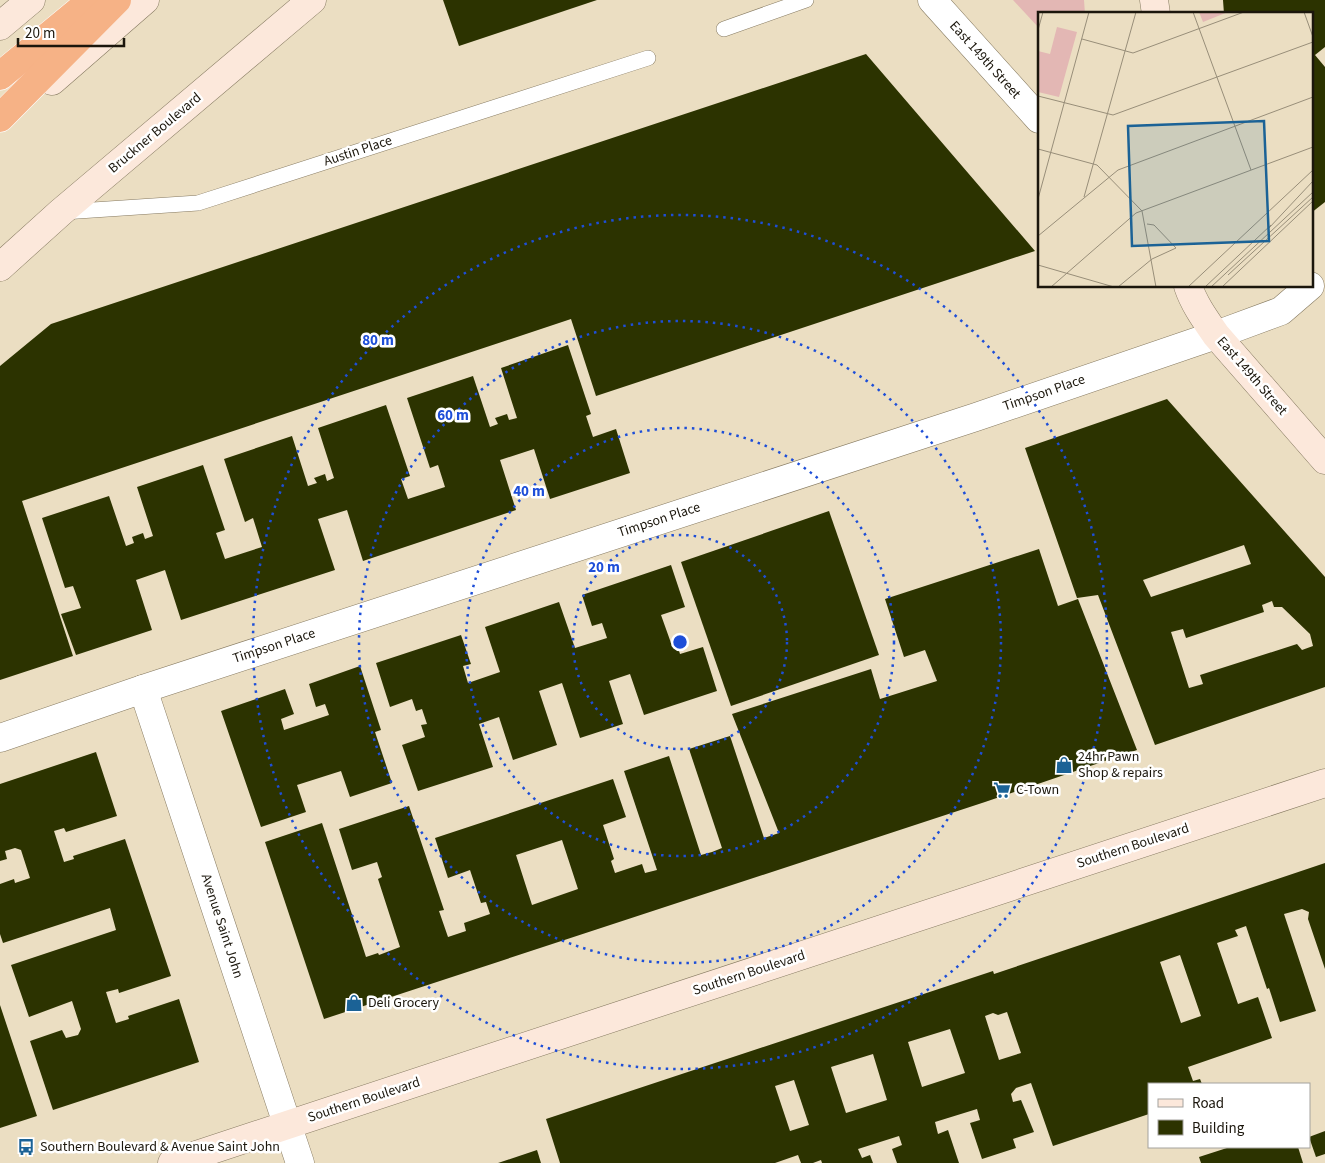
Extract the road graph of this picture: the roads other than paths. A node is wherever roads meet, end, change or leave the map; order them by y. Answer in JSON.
{"nodes":[{"id":1,"x":31,"y":0,"type":"edge"},
{"id":2,"x":92,"y":0,"type":"edge"},
{"id":3,"x":118,"y":0,"type":"edge"},
{"id":4,"x":145,"y":0,"type":"edge"},
{"id":5,"x":312,"y":0,"type":"edge"},
{"id":6,"x":806,"y":0,"type":"edge"},
{"id":7,"x":932,"y":0,"type":"edge"},
{"id":8,"x":0,"y":26,"type":"edge"},
{"id":9,"x":724,"y":29,"type":"dead end"},
{"id":10,"x":648,"y":58,"type":"dead end"},
{"id":11,"x":0,"y":76,"type":"edge"},
{"id":12,"x":0,"y":118,"type":"edge"},
{"id":13,"x":1038,"y":119,"type":"edge"},
{"id":14,"x":0,"y":127,"type":"edge"},
{"id":15,"x":61,"y":212,"type":"junction"},
{"id":16,"x":0,"y":267,"type":"edge"},
{"id":17,"x":1325,"y":274,"type":"edge"},
{"id":18,"x":1312,"y":285,"type":"edge"},
{"id":19,"x":1189,"y":288,"type":"edge"},
{"id":20,"x":1309,"y":288,"type":"edge"},
{"id":21,"x":1216,"y":335,"type":"junction"},
{"id":22,"x":1325,"y":460,"type":"edge"},
{"id":23,"x":143,"y":689,"type":"junction"},
{"id":24,"x":0,"y":738,"type":"edge"},
{"id":25,"x":1325,"y":783,"type":"edge"},
{"id":26,"x":287,"y":1125,"type":"junction"},
{"id":27,"x":172,"y":1163,"type":"edge"},
{"id":28,"x":300,"y":1163,"type":"edge"}],
"edges":[{"from":1,"to":8,"type":"main road"},
{"from":2,"to":11,"type":"highway"},
{"from":3,"to":12,"type":"highway"},
{"from":4,"to":14,"type":"main road"},
{"from":5,"to":15,"type":"main road","name":"Bruckner Boulevard"},
{"from":6,"to":9,"type":"lane"},
{"from":7,"to":13,"type":"street","name":"East 149th Street"},
{"from":10,"to":15,"type":"lane","name":"Austin Place"},
{"from":15,"to":16,"type":"main road","name":"Bruckner Boulevard"},
{"from":17,"to":18,"type":"street","name":"Timpson Place"},
{"from":19,"to":21,"type":"main road","name":"East 149th Street"},
{"from":20,"to":21,"type":"street","name":"Timpson Place"},
{"from":21,"to":22,"type":"main road","name":"East 149th Street"},
{"from":21,"to":23,"type":"street","name":"Timpson Place"},
{"from":23,"to":24,"type":"street","name":"Timpson Place"},
{"from":23,"to":26,"type":"street","name":"Avenue Saint John"},
{"from":25,"to":26,"type":"main road","name":"Southern Boulevard"},
{"from":26,"to":27,"type":"main road","name":"Southern Boulevard"},
{"from":26,"to":28,"type":"street","name":"Avenue Saint John"}]}
